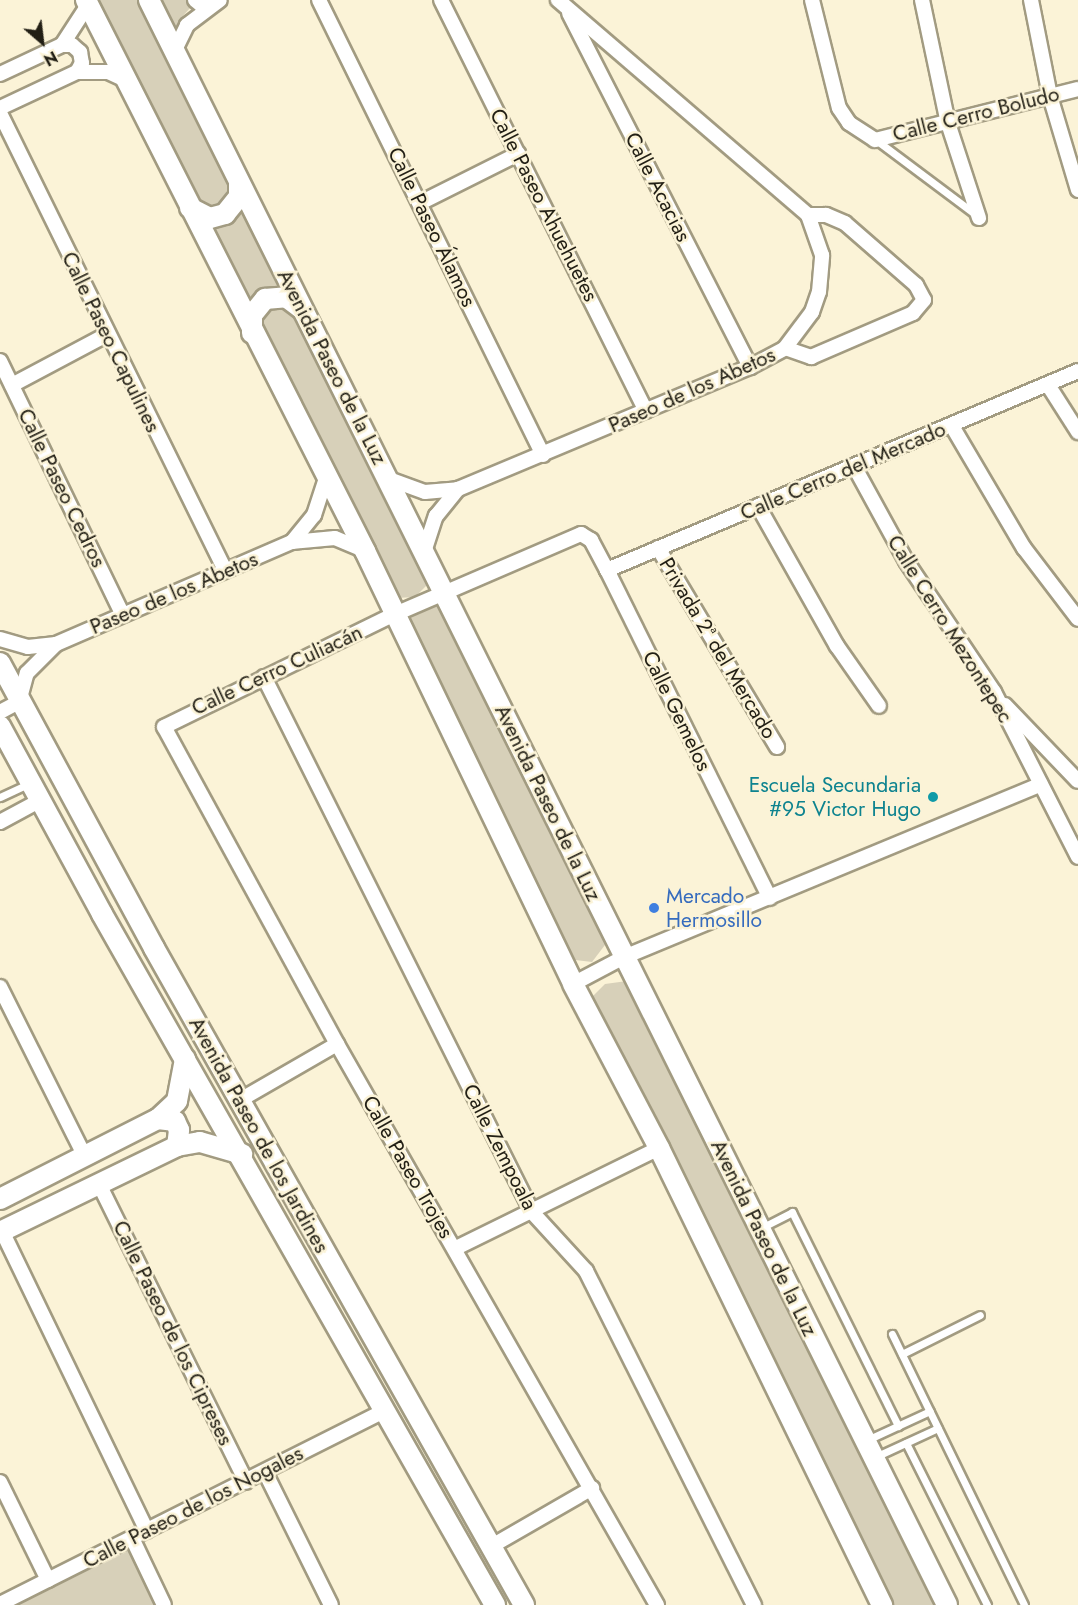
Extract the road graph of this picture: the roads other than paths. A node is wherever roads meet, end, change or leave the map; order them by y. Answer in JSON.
{"nodes":[{"id":1,"x":149,"y":0,"type":"edge"},
{"id":2,"x":195,"y":0,"type":"edge"},
{"id":3,"x":319,"y":0,"type":"edge"},
{"id":4,"x":441,"y":0,"type":"edge"},
{"id":5,"x":812,"y":0,"type":"edge"},
{"id":6,"x":922,"y":0,"type":"edge"},
{"id":7,"x":1032,"y":0,"type":"edge"},
{"id":8,"x":219,"y":1,"type":"edge"},
{"id":9,"x":87,"y":2,"type":"edge"},
{"id":10,"x":562,"y":3,"type":"edge"},
{"id":11,"x":62,"y":45,"type":"junction"},
{"id":12,"x":174,"y":52,"type":"junction"},
{"id":13,"x":77,"y":72,"type":"junction"},
{"id":14,"x":0,"y":74,"type":"edge"},
{"id":15,"x":125,"y":80,"type":"junction"},
{"id":16,"x":1078,"y":89,"type":"edge"},
{"id":17,"x":1050,"y":96,"type":"junction"},
{"id":18,"x":0,"y":108,"type":"edge"},
{"id":19,"x":0,"y":113,"type":"edge"},
{"id":20,"x":948,"y":123,"type":"junction"},
{"id":21,"x":875,"y":140,"type":"junction"},
{"id":22,"x":518,"y":154,"type":"junction"},
{"id":23,"x":239,"y":183,"type":"junction"},
{"id":24,"x":1078,"y":190,"type":"edge"},
{"id":25,"x":420,"y":203,"type":"junction"},
{"id":26,"x":190,"y":208,"type":"junction"},
{"id":27,"x":808,"y":215,"type":"junction"},
{"id":28,"x":979,"y":218,"type":"joint"},
{"id":29,"x":302,"y":309,"type":"junction"},
{"id":30,"x":106,"y":335,"type":"junction"},
{"id":31,"x":252,"y":335,"type":"junction"},
{"id":32,"x":785,"y":348,"type":"junction"},
{"id":33,"x":0,"y":361,"type":"edge"},
{"id":34,"x":750,"y":367,"type":"junction"},
{"id":35,"x":1078,"y":371,"type":"edge"},
{"id":36,"x":12,"y":385,"type":"junction"},
{"id":37,"x":1048,"y":385,"type":"junction"},
{"id":38,"x":646,"y":411,"type":"junction"},
{"id":39,"x":952,"y":426,"type":"junction"},
{"id":40,"x":1078,"y":432,"type":"edge"},
{"id":41,"x":543,"y":455,"type":"junction"},
{"id":42,"x":854,"y":466,"type":"junction"},
{"id":43,"x":327,"y":475,"type":"junction"},
{"id":44,"x":389,"y":479,"type":"junction"},
{"id":45,"x":458,"y":489,"type":"junction"},
{"id":46,"x":758,"y":506,"type":"junction"},
{"id":47,"x":292,"y":542,"type":"junction"},
{"id":48,"x":658,"y":548,"type":"junction"},
{"id":49,"x":365,"y":551,"type":"junction"},
{"id":50,"x":424,"y":552,"type":"junction"},
{"id":51,"x":225,"y":570,"type":"junction"},
{"id":52,"x":607,"y":570,"type":"junction"},
{"id":53,"x":444,"y":592,"type":"junction"},
{"id":54,"x":123,"y":615,"type":"junction"},
{"id":55,"x":393,"y":615,"type":"junction"},
{"id":56,"x":1078,"y":619,"type":"edge"},
{"id":57,"x":0,"y":639,"type":"edge"},
{"id":58,"x":56,"y":644,"type":"junction"},
{"id":59,"x":0,"y":663,"type":"edge"},
{"id":60,"x":264,"y":677,"type":"junction"},
{"id":61,"x":994,"y":692,"type":"junction"},
{"id":62,"x":20,"y":702,"type":"junction"},
{"id":63,"x":879,"y":706,"type":"dead end"},
{"id":64,"x":0,"y":712,"type":"edge"},
{"id":65,"x":0,"y":726,"type":"edge"},
{"id":66,"x":164,"y":727,"type":"joint"},
{"id":67,"x":777,"y":747,"type":"dead end"},
{"id":68,"x":1078,"y":781,"type":"edge"},
{"id":69,"x":30,"y":783,"type":"junction"},
{"id":70,"x":1041,"y":784,"type":"junction"},
{"id":71,"x":0,"y":797,"type":"edge"},
{"id":72,"x":39,"y":801,"type":"junction"},
{"id":73,"x":0,"y":822,"type":"edge"},
{"id":74,"x":1078,"y":857,"type":"edge"},
{"id":75,"x":770,"y":898,"type":"junction"},
{"id":76,"x":128,"y":901,"type":"junction"},
{"id":77,"x":102,"y":914,"type":"junction"},
{"id":78,"x":154,"y":948,"type":"junction"},
{"id":79,"x":624,"y":957,"type":"junction"},
{"id":80,"x":129,"y":962,"type":"junction"},
{"id":81,"x":573,"y":984,"type":"junction"},
{"id":82,"x":0,"y":987,"type":"edge"},
{"id":83,"x":337,"y":1044,"type":"junction"},
{"id":84,"x":185,"y":1059,"type":"junction"},
{"id":85,"x":240,"y":1100,"type":"junction"},
{"id":86,"x":158,"y":1119,"type":"junction"},
{"id":87,"x":177,"y":1146,"type":"junction"},
{"id":88,"x":659,"y":1148,"type":"junction"},
{"id":89,"x":242,"y":1154,"type":"junction"},
{"id":90,"x":85,"y":1157,"type":"junction"},
{"id":91,"x":99,"y":1184,"type":"junction"},
{"id":92,"x":0,"y":1199,"type":"edge"},
{"id":93,"x":532,"y":1212,"type":"junction"},
{"id":94,"x":760,"y":1229,"type":"junction"},
{"id":95,"x":313,"y":1231,"type":"junction"},
{"id":96,"x":1,"y":1232,"type":"edge"},
{"id":97,"x":291,"y":1242,"type":"junction"},
{"id":98,"x":456,"y":1248,"type":"junction"},
{"id":99,"x":340,"y":1282,"type":"junction"},
{"id":100,"x":318,"y":1294,"type":"junction"},
{"id":101,"x":980,"y":1315,"type":"dead end"},
{"id":102,"x":892,"y":1334,"type":"dead end"},
{"id":103,"x":902,"y":1354,"type":"junction"},
{"id":104,"x":386,"y":1410,"type":"junction"},
{"id":105,"x":930,"y":1411,"type":"junction"},
{"id":106,"x":898,"y":1426,"type":"junction"},
{"id":107,"x":938,"y":1428,"type":"junction"},
{"id":108,"x":906,"y":1443,"type":"junction"},
{"id":109,"x":869,"y":1450,"type":"junction"},
{"id":110,"x":265,"y":1472,"type":"junction"},
{"id":111,"x":0,"y":1482,"type":"edge"},
{"id":112,"x":246,"y":1482,"type":"junction"},
{"id":113,"x":592,"y":1488,"type":"junction"},
{"id":114,"x":147,"y":1531,"type":"junction"},
{"id":115,"x":132,"y":1538,"type":"junction"},
{"id":116,"x":490,"y":1547,"type":"junction"},
{"id":117,"x":48,"y":1580,"type":"junction"},
{"id":118,"x":0,"y":1604,"type":"edge"},
{"id":119,"x":164,"y":1605,"type":"edge"},
{"id":120,"x":331,"y":1605,"type":"edge"},
{"id":121,"x":495,"y":1605,"type":"edge"},
{"id":122,"x":524,"y":1605,"type":"edge"},
{"id":123,"x":657,"y":1605,"type":"edge"},
{"id":124,"x":754,"y":1605,"type":"edge"},
{"id":125,"x":882,"y":1605,"type":"edge"},
{"id":126,"x":947,"y":1605,"type":"edge"},
{"id":127,"x":987,"y":1605,"type":"edge"},
{"id":128,"x":1024,"y":1605,"type":"edge"}],
"edges":[{"from":1,"to":12,"type":"street","name":"Avenida Paseo de la Luz"},
{"from":2,"to":8,"type":"street"},
{"from":3,"to":25,"type":"street","name":"Calle Paseo Álamos"},
{"from":4,"to":22,"type":"street","name":"Calle Paseo Ahuehuetes"},
{"from":5,"to":21,"type":"street"},
{"from":6,"to":20,"type":"street"},
{"from":7,"to":17,"type":"street"},
{"from":8,"to":12,"type":"street"},
{"from":9,"to":11,"type":"street"},
{"from":9,"to":15,"type":"street"},
{"from":10,"to":27,"type":"street"},
{"from":10,"to":34,"type":"street","name":"Calle Acacias"},
{"from":11,"to":13,"type":"street"},
{"from":11,"to":14,"type":"street"},
{"from":12,"to":23,"type":"street","name":"Avenida Paseo de la Luz"},
{"from":13,"to":15,"type":"street"},
{"from":13,"to":18,"type":"street"},
{"from":15,"to":26,"type":"street"},
{"from":16,"to":17,"type":"street","name":"Calle Cerro Boludo"},
{"from":17,"to":20,"type":"street","name":"Calle Cerro Boludo"},
{"from":17,"to":24,"type":"street"},
{"from":19,"to":30,"type":"street","name":"Calle Paseo Capulines"},
{"from":20,"to":21,"type":"street","name":"Calle Cerro Boludo"},
{"from":20,"to":28,"type":"street"},
{"from":21,"to":28,"type":"lane"},
{"from":22,"to":25,"type":"street"},
{"from":22,"to":38,"type":"street","name":"Calle Paseo Ahuehuetes"},
{"from":23,"to":26,"type":"street"},
{"from":23,"to":29,"type":"street","name":"Avenida Paseo de la Luz"},
{"from":25,"to":41,"type":"street","name":"Calle Paseo Álamos"},
{"from":26,"to":31,"type":"street"},
{"from":27,"to":32,"type":"street","name":"Paseo de los Abetos"},
{"from":27,"to":32,"type":"street"},
{"from":29,"to":31,"type":"street"},
{"from":29,"to":44,"type":"street","name":"Avenida Paseo de la Luz"},
{"from":30,"to":36,"type":"street"},
{"from":30,"to":51,"type":"street","name":"Calle Paseo Capulines"},
{"from":31,"to":43,"type":"street"},
{"from":32,"to":34,"type":"street","name":"Paseo de los Abetos"},
{"from":33,"to":36,"type":"street","name":"Calle Paseo Cedros"},
{"from":34,"to":38,"type":"street","name":"Paseo de los Abetos"},
{"from":35,"to":37,"type":"street","name":"Calle Cerro del Mercado"},
{"from":36,"to":54,"type":"street","name":"Calle Paseo Cedros"},
{"from":37,"to":39,"type":"street","name":"Calle Cerro del Mercado"},
{"from":37,"to":40,"type":"street"},
{"from":38,"to":41,"type":"street","name":"Paseo de los Abetos"},
{"from":39,"to":42,"type":"street","name":"Calle Cerro del Mercado"},
{"from":39,"to":56,"type":"street"},
{"from":41,"to":45,"type":"street","name":"Paseo de los Abetos"},
{"from":42,"to":46,"type":"street","name":"Calle Cerro del Mercado"},
{"from":42,"to":61,"type":"street","name":"Calle Cerro Mezontepec"},
{"from":43,"to":47,"type":"street","name":"Paseo de los Abetos"},
{"from":43,"to":49,"type":"street"},
{"from":44,"to":45,"type":"street","name":"Paseo de los Abetos"},
{"from":44,"to":50,"type":"street","name":"Avenida Paseo de la Luz"},
{"from":45,"to":50,"type":"street","name":"Paseo de los Abetos"},
{"from":46,"to":48,"type":"street","name":"Calle Cerro del Mercado"},
{"from":46,"to":63,"type":"street"},
{"from":47,"to":49,"type":"street","name":"Paseo de los Abetos"},
{"from":47,"to":51,"type":"street","name":"Paseo de los Abetos"},
{"from":48,"to":52,"type":"street","name":"Calle Cerro del Mercado"},
{"from":48,"to":67,"type":"street","name":"Privada 2ª del Mercado"},
{"from":49,"to":55,"type":"street"},
{"from":50,"to":53,"type":"street","name":"Avenida Paseo de la Luz"},
{"from":51,"to":54,"type":"street","name":"Paseo de los Abetos"},
{"from":52,"to":53,"type":"street","name":"Calle Gemelos"},
{"from":52,"to":75,"type":"street","name":"Calle Gemelos"},
{"from":53,"to":55,"type":"street","name":"Calle Cerro Culiacán"},
{"from":53,"to":79,"type":"street","name":"Avenida Paseo de la Luz"},
{"from":54,"to":58,"type":"street","name":"Paseo de los Abetos"},
{"from":55,"to":60,"type":"street","name":"Calle Cerro Culiacán"},
{"from":55,"to":81,"type":"street"},
{"from":57,"to":58,"type":"street","name":"Paseo de los Abetos"},
{"from":58,"to":62,"type":"street","name":"Paseo de los Abetos"},
{"from":59,"to":62,"type":"street","name":"Avenida Paseo de los Jardines"},
{"from":60,"to":66,"type":"street","name":"Calle Cerro Culiacán"},
{"from":60,"to":93,"type":"street","name":"Calle Zempoala"},
{"from":61,"to":68,"type":"street"},
{"from":61,"to":70,"type":"street","name":"Calle Cerro Mezontepec"},
{"from":62,"to":64,"type":"street"},
{"from":62,"to":76,"type":"street","name":"Avenida Paseo de los Jardines"},
{"from":65,"to":69,"type":"street","name":"Avenida Paseo de los Jardines"},
{"from":66,"to":83,"type":"street","name":"Calle Paseo Trojes"},
{"from":69,"to":71,"type":"lane"},
{"from":69,"to":72,"type":"street","name":"Avenida Paseo de los Jardines"},
{"from":70,"to":74,"type":"street","name":"Calle Cerro Mezontepec"},
{"from":70,"to":75,"type":"street"},
{"from":72,"to":73,"type":"street"},
{"from":72,"to":77,"type":"street","name":"Avenida Paseo de los Jardines"},
{"from":75,"to":79,"type":"street"},
{"from":76,"to":77,"type":"street"},
{"from":76,"to":78,"type":"street","name":"Avenida Paseo de los Jardines"},
{"from":77,"to":80,"type":"street","name":"Avenida Paseo de los Jardines"},
{"from":78,"to":80,"type":"street"},
{"from":78,"to":85,"type":"street","name":"Avenida Paseo de los Jardines"},
{"from":79,"to":81,"type":"street"},
{"from":79,"to":94,"type":"street","name":"Avenida Paseo de la Luz"},
{"from":80,"to":84,"type":"street","name":"Avenida Paseo de los Jardines"},
{"from":81,"to":88,"type":"street"},
{"from":82,"to":90,"type":"street"},
{"from":83,"to":85,"type":"street"},
{"from":83,"to":98,"type":"street","name":"Calle Paseo Trojes"},
{"from":84,"to":86,"type":"street"},
{"from":84,"to":89,"type":"street","name":"Avenida Paseo de los Jardines"},
{"from":85,"to":95,"type":"street","name":"Avenida Paseo de los Jardines"},
{"from":86,"to":87,"type":"street"},
{"from":86,"to":90,"type":"street"},
{"from":87,"to":89,"type":"street"},
{"from":87,"to":91,"type":"street"},
{"from":88,"to":93,"type":"street"},
{"from":88,"to":125,"type":"street"},
{"from":89,"to":97,"type":"street","name":"Avenida Paseo de los Jardines"},
{"from":90,"to":92,"type":"street"},
{"from":91,"to":96,"type":"street"},
{"from":91,"to":112,"type":"street","name":"Calle Paseo de los Cipreses"},
{"from":93,"to":98,"type":"street"},
{"from":93,"to":124,"type":"street","name":"Calle Zempoala"},
{"from":94,"to":106,"type":"lane"},
{"from":94,"to":109,"type":"street","name":"Avenida Paseo de la Luz"},
{"from":95,"to":97,"type":"street"},
{"from":95,"to":99,"type":"street","name":"Avenida Paseo de los Jardines"},
{"from":96,"to":114,"type":"street"},
{"from":97,"to":100,"type":"street","name":"Avenida Paseo de los Jardines"},
{"from":98,"to":113,"type":"street","name":"Calle Paseo Trojes"},
{"from":99,"to":100,"type":"street"},
{"from":99,"to":116,"type":"street","name":"Avenida Paseo de los Jardines"},
{"from":100,"to":104,"type":"street","name":"Avenida Paseo de los Jardines"},
{"from":101,"to":103,"type":"lane"},
{"from":102,"to":103,"type":"lane"},
{"from":103,"to":105,"type":"lane"},
{"from":104,"to":110,"type":"street","name":"Calle Paseo de los Nogales"},
{"from":104,"to":121,"type":"street","name":"Avenida Paseo de los Jardines"},
{"from":105,"to":106,"type":"lane"},
{"from":105,"to":107,"type":"lane"},
{"from":106,"to":109,"type":"lane"},
{"from":107,"to":108,"type":"lane"},
{"from":107,"to":128,"type":"lane"},
{"from":108,"to":109,"type":"lane"},
{"from":108,"to":127,"type":"lane"},
{"from":109,"to":126,"type":"street","name":"Avenida Paseo de la Luz"},
{"from":110,"to":112,"type":"street","name":"Calle Paseo de los Nogales"},
{"from":110,"to":120,"type":"street"},
{"from":111,"to":117,"type":"street"},
{"from":112,"to":114,"type":"street","name":"Calle Paseo de los Nogales"},
{"from":113,"to":116,"type":"street"},
{"from":113,"to":123,"type":"street","name":"Calle Paseo Trojes"},
{"from":114,"to":115,"type":"street","name":"Calle Paseo de los Nogales"},
{"from":115,"to":117,"type":"street","name":"Calle Paseo de los Nogales"},
{"from":115,"to":119,"type":"street"},
{"from":116,"to":122,"type":"street","name":"Avenida Paseo de los Jardines"},
{"from":117,"to":118,"type":"street","name":"Calle Paseo de los Nogales"}]}
